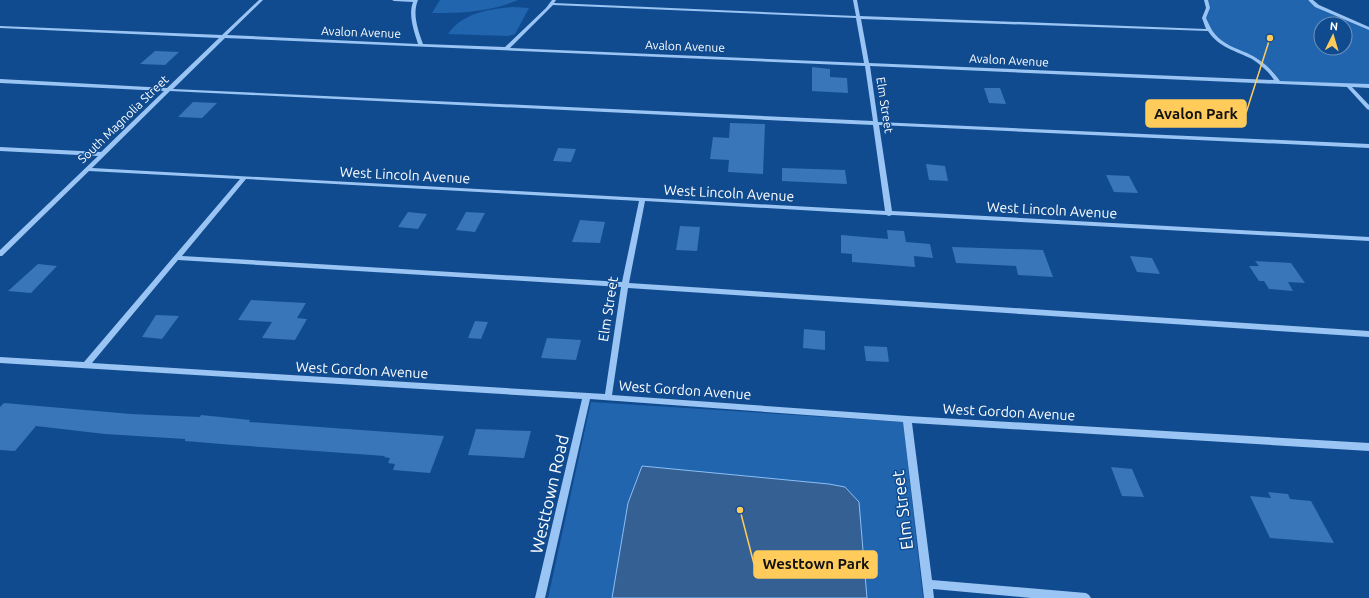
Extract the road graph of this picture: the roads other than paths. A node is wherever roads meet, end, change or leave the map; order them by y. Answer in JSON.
{"nodes":[{"id":1,"x":261,"y":0,"type":"edge"},
{"id":2,"x":394,"y":0,"type":"edge"},
{"id":3,"x":416,"y":0,"type":"edge"},
{"id":4,"x":855,"y":0,"type":"edge"},
{"id":5,"x":1206,"y":0,"type":"edge"},
{"id":6,"x":1310,"y":0,"type":"edge"},
{"id":7,"x":554,"y":2,"type":"edge"},
{"id":8,"x":858,"y":17,"type":"junction"},
{"id":9,"x":0,"y":27,"type":"edge"},
{"id":10,"x":1369,"y":29,"type":"edge"},
{"id":11,"x":1210,"y":30,"type":"junction"},
{"id":12,"x":224,"y":36,"type":"junction"},
{"id":13,"x":421,"y":45,"type":"junction"},
{"id":14,"x":506,"y":49,"type":"junction"},
{"id":15,"x":867,"y":64,"type":"junction"},
{"id":16,"x":0,"y":81,"type":"edge"},
{"id":17,"x":1278,"y":82,"type":"junction"},
{"id":18,"x":1348,"y":85,"type":"junction"},
{"id":19,"x":1369,"y":86,"type":"edge"},
{"id":20,"x":169,"y":89,"type":"junction"},
{"id":21,"x":1369,"y":108,"type":"edge"},
{"id":22,"x":876,"y":123,"type":"junction"},
{"id":23,"x":1369,"y":146,"type":"edge"},
{"id":24,"x":0,"y":149,"type":"edge"},
{"id":25,"x":101,"y":154,"type":"junction"},
{"id":26,"x":87,"y":169,"type":"junction"},
{"id":27,"x":245,"y":177,"type":"junction"},
{"id":28,"x":642,"y":200,"type":"junction"},
{"id":29,"x":889,"y":214,"type":"junction"},
{"id":30,"x":1369,"y":239,"type":"edge"},
{"id":31,"x":0,"y":254,"type":"edge"},
{"id":32,"x":176,"y":258,"type":"junction"},
{"id":33,"x":625,"y":285,"type":"junction"},
{"id":34,"x":1369,"y":334,"type":"edge"},
{"id":35,"x":0,"y":360,"type":"edge"},
{"id":36,"x":85,"y":366,"type":"junction"},
{"id":37,"x":587,"y":396,"type":"junction"},
{"id":38,"x":608,"y":398,"type":"junction"},
{"id":39,"x":907,"y":419,"type":"junction"},
{"id":40,"x":1369,"y":447,"type":"edge"},
{"id":41,"x":927,"y":584,"type":"junction"},
{"id":42,"x":540,"y":598,"type":"edge"},
{"id":43,"x":929,"y":598,"type":"edge"},
{"id":44,"x":1086,"y":598,"type":"edge"}],
"edges":[{"from":1,"to":12,"type":"street","name":"South Magnolia Street"},
{"from":2,"to":3,"type":"street"},
{"from":3,"to":13,"type":"street"},
{"from":4,"to":8,"type":"street","name":"Elm Street"},
{"from":5,"to":11,"type":"street"},
{"from":6,"to":10,"type":"street"},
{"from":7,"to":8,"type":"street"},
{"from":7,"to":14,"type":"street"},
{"from":8,"to":11,"type":"street"},
{"from":8,"to":15,"type":"street","name":"Elm Street"},
{"from":9,"to":12,"type":"street","name":"Avalon Avenue"},
{"from":11,"to":17,"type":"street"},
{"from":12,"to":13,"type":"street","name":"Avalon Avenue"},
{"from":12,"to":20,"type":"street","name":"South Magnolia Street"},
{"from":13,"to":14,"type":"street","name":"Avalon Avenue"},
{"from":14,"to":15,"type":"street","name":"Avalon Avenue"},
{"from":15,"to":17,"type":"street","name":"Avalon Avenue"},
{"from":15,"to":22,"type":"street","name":"Elm Street"},
{"from":16,"to":20,"type":"street"},
{"from":17,"to":18,"type":"street","name":"Avalon Avenue"},
{"from":18,"to":19,"type":"street","name":"Avalon Avenue"},
{"from":18,"to":21,"type":"street"},
{"from":20,"to":22,"type":"street"},
{"from":20,"to":25,"type":"street","name":"South Magnolia Street"},
{"from":22,"to":23,"type":"street"},
{"from":22,"to":29,"type":"street","name":"Elm Street"},
{"from":24,"to":25,"type":"street"},
{"from":25,"to":26,"type":"street","name":"South Magnolia Street"},
{"from":26,"to":27,"type":"street","name":"West Lincoln Avenue"},
{"from":26,"to":31,"type":"street","name":"South Magnolia Street"},
{"from":27,"to":28,"type":"street","name":"West Lincoln Avenue"},
{"from":27,"to":32,"type":"street"},
{"from":28,"to":29,"type":"street","name":"West Lincoln Avenue"},
{"from":28,"to":33,"type":"street","name":"Elm Street"},
{"from":29,"to":30,"type":"street","name":"West Lincoln Avenue"},
{"from":32,"to":33,"type":"street"},
{"from":32,"to":36,"type":"street"},
{"from":33,"to":34,"type":"street"},
{"from":33,"to":38,"type":"street","name":"Elm Street"},
{"from":35,"to":36,"type":"street","name":"West Gordon Avenue"},
{"from":36,"to":37,"type":"street","name":"West Gordon Avenue"},
{"from":37,"to":38,"type":"street","name":"West Gordon Avenue"},
{"from":37,"to":42,"type":"street","name":"Westtown Road"},
{"from":38,"to":39,"type":"street","name":"West Gordon Avenue"},
{"from":39,"to":40,"type":"street","name":"West Gordon Avenue"},
{"from":39,"to":41,"type":"street","name":"Elm Street"},
{"from":41,"to":43,"type":"street","name":"Elm Street"},
{"from":41,"to":44,"type":"street"}]}
